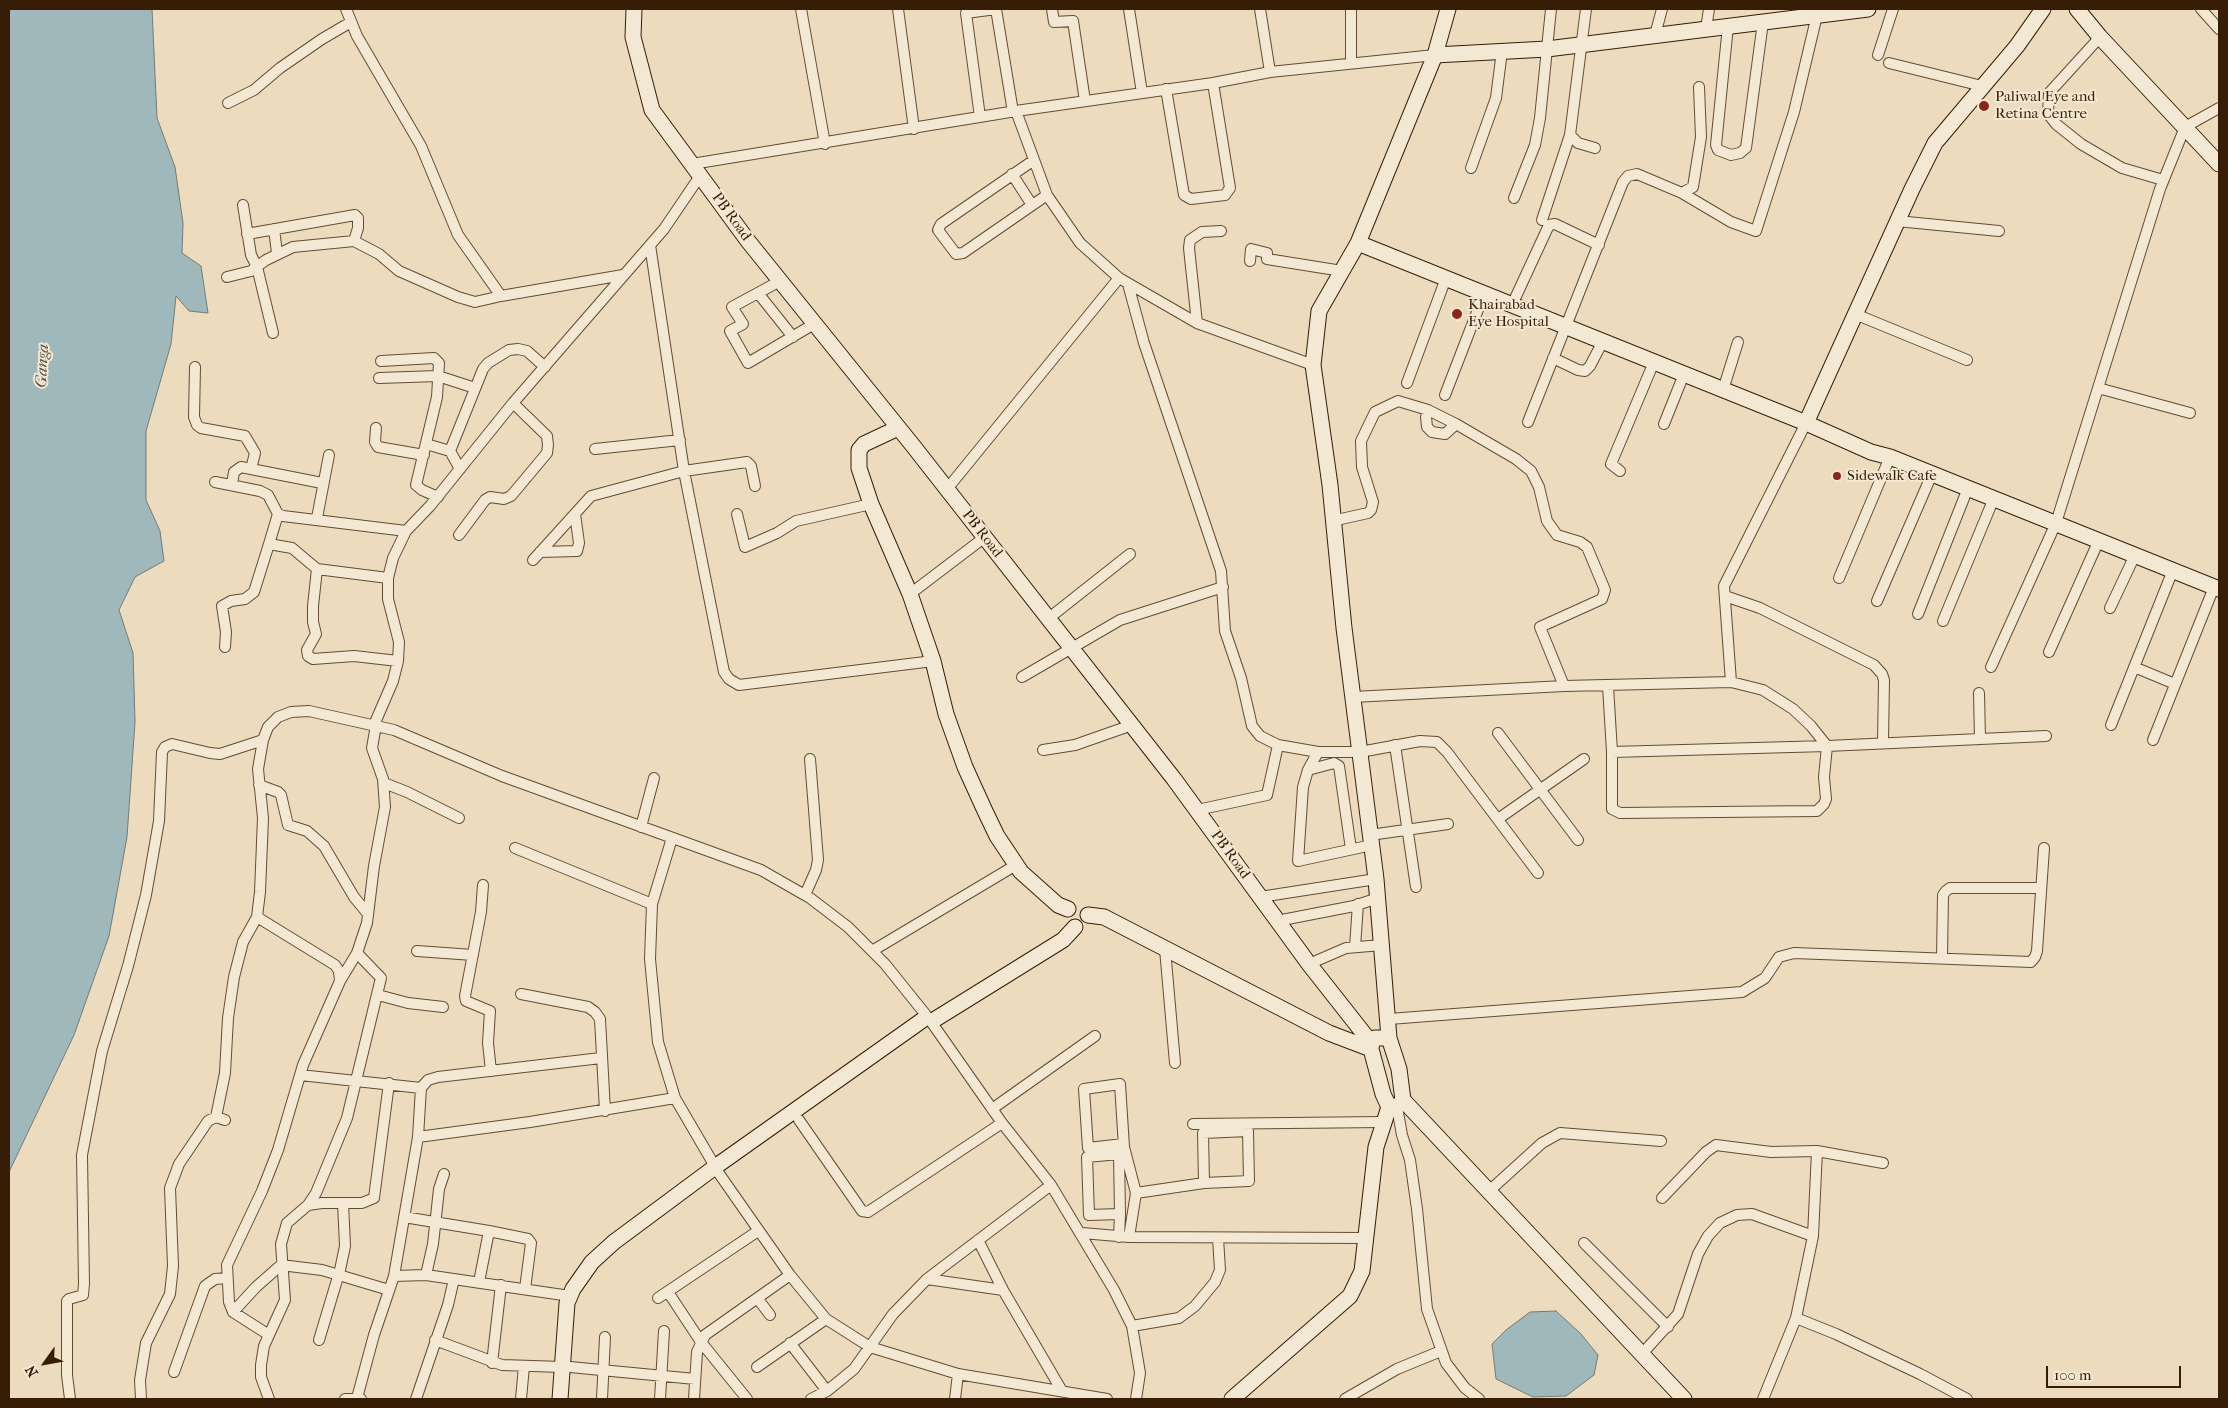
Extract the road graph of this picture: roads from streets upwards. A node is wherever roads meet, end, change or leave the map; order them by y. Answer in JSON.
{"nodes":[{"id":1,"x":346,"y":9,"type":"edge"},
{"id":2,"x":634,"y":9,"type":"edge"},
{"id":3,"x":802,"y":9,"type":"edge"},
{"id":4,"x":898,"y":9,"type":"edge"},
{"id":5,"x":1052,"y":9,"type":"edge"},
{"id":6,"x":1129,"y":9,"type":"edge"},
{"id":7,"x":1260,"y":9,"type":"edge"},
{"id":8,"x":1352,"y":9,"type":"edge"},
{"id":9,"x":1448,"y":9,"type":"edge"},
{"id":10,"x":1551,"y":9,"type":"edge"},
{"id":11,"x":1586,"y":9,"type":"edge"},
{"id":12,"x":1662,"y":9,"type":"edge"},
{"id":13,"x":1709,"y":9,"type":"edge"},
{"id":14,"x":1868,"y":9,"type":"edge"},
{"id":15,"x":1893,"y":9,"type":"edge"},
{"id":16,"x":2043,"y":9,"type":"edge"},
{"id":17,"x":2077,"y":9,"type":"edge"},
{"id":18,"x":2200,"y":9,"type":"edge"},
{"id":19,"x":1817,"y":15,"type":"junction"},
{"id":20,"x":351,"y":22,"type":"junction"},
{"id":21,"x":1763,"y":22,"type":"junction"},
{"id":22,"x":1728,"y":26,"type":"junction"},
{"id":23,"x":1706,"y":29,"type":"junction"},
{"id":24,"x":2219,"y":29,"type":"edge"},
{"id":25,"x":1655,"y":35,"type":"junction"},
{"id":26,"x":2100,"y":37,"type":"junction"},
{"id":27,"x":1582,"y":44,"type":"junction"},
{"id":28,"x":1547,"y":49,"type":"junction"},
{"id":29,"x":1502,"y":51,"type":"junction"},
{"id":30,"x":1435,"y":55,"type":"junction"},
{"id":31,"x":1878,"y":55,"type":"dead end"},
{"id":32,"x":1351,"y":63,"type":"junction"},
{"id":33,"x":1889,"y":63,"type":"dead end"},
{"id":34,"x":1270,"y":72,"type":"junction"},
{"id":35,"x":1213,"y":83,"type":"junction"},
{"id":36,"x":1982,"y":86,"type":"junction"},
{"id":37,"x":1699,"y":87,"type":"dead end"},
{"id":38,"x":1166,"y":90,"type":"junction"},
{"id":39,"x":1142,"y":93,"type":"junction"},
{"id":40,"x":1085,"y":101,"type":"junction"},
{"id":41,"x":228,"y":103,"type":"dead end"},
{"id":42,"x":2219,"y":108,"type":"edge"},
{"id":43,"x":1015,"y":111,"type":"junction"},
{"id":44,"x":980,"y":117,"type":"junction"},
{"id":45,"x":2185,"y":127,"type":"junction"},
{"id":46,"x":914,"y":129,"type":"junction"},
{"id":47,"x":1570,"y":135,"type":"junction"},
{"id":48,"x":825,"y":144,"type":"junction"},
{"id":49,"x":1595,"y":148,"type":"dead end"},
{"id":50,"x":1034,"y":160,"type":"junction"},
{"id":51,"x":2219,"y":164,"type":"edge"},
{"id":52,"x":1471,"y":168,"type":"dead end"},
{"id":53,"x":696,"y":170,"type":"junction"},
{"id":54,"x":1012,"y":174,"type":"junction"},
{"id":55,"x":2164,"y":180,"type":"junction"},
{"id":56,"x":1682,"y":193,"type":"junction"},
{"id":57,"x":1046,"y":195,"type":"junction"},
{"id":58,"x":1514,"y":198,"type":"dead end"},
{"id":59,"x":1032,"y":204,"type":"junction"},
{"id":60,"x":243,"y":205,"type":"dead end"},
{"id":61,"x":1542,"y":220,"type":"dead end"},
{"id":62,"x":1897,"y":221,"type":"junction"},
{"id":63,"x":274,"y":229,"type":"junction"},
{"id":64,"x":1221,"y":231,"type":"dead end"},
{"id":65,"x":1999,"y":231,"type":"dead end"},
{"id":66,"x":248,"y":234,"type":"junction"},
{"id":67,"x":354,"y":241,"type":"junction"},
{"id":68,"x":1358,"y":243,"type":"junction"},
{"id":69,"x":650,"y":245,"type":"junction"},
{"id":70,"x":1599,"y":245,"type":"junction"},
{"id":71,"x":277,"y":253,"type":"junction"},
{"id":72,"x":1250,"y":261,"type":"dead end"},
{"id":73,"x":257,"y":267,"type":"junction"},
{"id":74,"x":1342,"y":271,"type":"junction"},
{"id":75,"x":623,"y":275,"type":"junction"},
{"id":76,"x":226,"y":277,"type":"dead end"},
{"id":77,"x":1119,"y":278,"type":"junction"},
{"id":78,"x":1446,"y":278,"type":"junction"},
{"id":79,"x":780,"y":281,"type":"junction"},
{"id":80,"x":1128,"y":284,"type":"junction"},
{"id":81,"x":758,"y":293,"type":"junction"},
{"id":82,"x":1484,"y":294,"type":"junction"},
{"id":83,"x":501,"y":296,"type":"junction"},
{"id":84,"x":1512,"y":305,"type":"junction"},
{"id":85,"x":1855,"y":314,"type":"junction"},
{"id":86,"x":1197,"y":323,"type":"junction"},
{"id":87,"x":814,"y":324,"type":"junction"},
{"id":88,"x":1565,"y":326,"type":"junction"},
{"id":89,"x":273,"y":332,"type":"dead end"},
{"id":90,"x":793,"y":336,"type":"junction"},
{"id":91,"x":1603,"y":341,"type":"junction"},
{"id":92,"x":1738,"y":342,"type":"dead end"},
{"id":93,"x":1553,"y":358,"type":"junction"},
{"id":94,"x":1967,"y":360,"type":"dead end"},
{"id":95,"x":381,"y":361,"type":"dead end"},
{"id":96,"x":1654,"y":362,"type":"junction"},
{"id":97,"x":1313,"y":365,"type":"junction"},
{"id":98,"x":195,"y":367,"type":"dead end"},
{"id":99,"x":544,"y":367,"type":"junction"},
{"id":100,"x":1684,"y":374,"type":"junction"},
{"id":101,"x":438,"y":376,"type":"junction"},
{"id":102,"x":379,"y":378,"type":"dead end"},
{"id":103,"x":1406,"y":383,"type":"dead end"},
{"id":104,"x":475,"y":388,"type":"junction"},
{"id":105,"x":2098,"y":388,"type":"junction"},
{"id":106,"x":1723,"y":390,"type":"junction"},
{"id":107,"x":1445,"y":395,"type":"dead end"},
{"id":108,"x":513,"y":403,"type":"junction"},
{"id":109,"x":1428,"y":410,"type":"junction"},
{"id":110,"x":2190,"y":413,"type":"dead end"},
{"id":111,"x":1528,"y":422,"type":"dead end"},
{"id":112,"x":1806,"y":423,"type":"junction"},
{"id":113,"x":1456,"y":424,"type":"junction"},
{"id":114,"x":1664,"y":424,"type":"dead end"},
{"id":115,"x":376,"y":428,"type":"dead end"},
{"id":116,"x":898,"y":428,"type":"junction"},
{"id":117,"x":680,"y":440,"type":"junction"},
{"id":118,"x":426,"y":444,"type":"junction"},
{"id":119,"x":595,"y":449,"type":"dead end"},
{"id":120,"x":450,"y":451,"type":"junction"},
{"id":121,"x":329,"y":455,"type":"dead end"},
{"id":122,"x":424,"y":455,"type":"junction"},
{"id":123,"x":1890,"y":457,"type":"junction"},
{"id":124,"x":460,"y":468,"type":"junction"},
{"id":125,"x":252,"y":469,"type":"junction"},
{"id":126,"x":684,"y":471,"type":"junction"},
{"id":127,"x":1620,"y":471,"type":"dead end"},
{"id":128,"x":1932,"y":474,"type":"junction"},
{"id":129,"x":215,"y":482,"type":"dead end"},
{"id":130,"x":322,"y":483,"type":"junction"},
{"id":131,"x":232,"y":484,"type":"junction"},
{"id":132,"x":755,"y":486,"type":"dead end"},
{"id":133,"x":1968,"y":488,"type":"junction"},
{"id":134,"x":947,"y":490,"type":"junction"},
{"id":135,"x":438,"y":497,"type":"junction"},
{"id":136,"x":1994,"y":498,"type":"junction"},
{"id":137,"x":871,"y":504,"type":"junction"},
{"id":138,"x":278,"y":514,"type":"junction"},
{"id":139,"x":576,"y":514,"type":"junction"},
{"id":140,"x":737,"y":514,"type":"dead end"},
{"id":141,"x":316,"y":518,"type":"junction"},
{"id":142,"x":1332,"y":521,"type":"junction"},
{"id":143,"x":2056,"y":523,"type":"junction"},
{"id":144,"x":406,"y":532,"type":"junction"},
{"id":145,"x":459,"y":535,"type":"dead end"},
{"id":146,"x":985,"y":537,"type":"junction"},
{"id":147,"x":2099,"y":540,"type":"junction"},
{"id":148,"x":269,"y":544,"type":"junction"},
{"id":149,"x":1130,"y":554,"type":"dead end"},
{"id":150,"x":2135,"y":555,"type":"junction"},
{"id":151,"x":317,"y":568,"type":"junction"},
{"id":152,"x":2173,"y":570,"type":"junction"},
{"id":153,"x":388,"y":578,"type":"junction"},
{"id":154,"x":1839,"y":578,"type":"dead end"},
{"id":155,"x":1223,"y":587,"type":"junction"},
{"id":156,"x":2216,"y":588,"type":"edge"},
{"id":157,"x":910,"y":594,"type":"junction"},
{"id":158,"x":1725,"y":596,"type":"junction"},
{"id":159,"x":1877,"y":601,"type":"dead end"},
{"id":160,"x":2110,"y":608,"type":"dead end"},
{"id":161,"x":1918,"y":614,"type":"dead end"},
{"id":162,"x":1048,"y":618,"type":"junction"},
{"id":163,"x":1943,"y":621,"type":"dead end"},
{"id":164,"x":225,"y":647,"type":"dead end"},
{"id":165,"x":1072,"y":648,"type":"junction"},
{"id":166,"x":2049,"y":652,"type":"dead end"},
{"id":167,"x":398,"y":661,"type":"junction"},
{"id":168,"x":933,"y":661,"type":"junction"},
{"id":169,"x":1991,"y":667,"type":"dead end"},
{"id":170,"x":2134,"y":667,"type":"junction"},
{"id":171,"x":1022,"y":677,"type":"dead end"},
{"id":172,"x":1731,"y":682,"type":"junction"},
{"id":173,"x":2175,"y":684,"type":"junction"},
{"id":174,"x":1564,"y":686,"type":"junction"},
{"id":175,"x":1608,"y":686,"type":"junction"},
{"id":176,"x":1979,"y":693,"type":"dead end"},
{"id":177,"x":1353,"y":697,"type":"junction"},
{"id":178,"x":2110,"y":724,"type":"dead end"},
{"id":179,"x":375,"y":725,"type":"junction"},
{"id":180,"x":1132,"y":725,"type":"junction"},
{"id":181,"x":1498,"y":733,"type":"dead end"},
{"id":182,"x":2046,"y":736,"type":"dead end"},
{"id":183,"x":1980,"y":739,"type":"junction"},
{"id":184,"x":262,"y":740,"type":"junction"},
{"id":185,"x":2153,"y":740,"type":"dead end"},
{"id":186,"x":1883,"y":742,"type":"junction"},
{"id":187,"x":1278,"y":745,"type":"junction"},
{"id":188,"x":1395,"y":745,"type":"junction"},
{"id":189,"x":1827,"y":746,"type":"junction"},
{"id":190,"x":1043,"y":750,"type":"dead end"},
{"id":191,"x":1318,"y":752,"type":"junction"},
{"id":192,"x":1360,"y":752,"type":"junction"},
{"id":193,"x":1612,"y":752,"type":"junction"},
{"id":194,"x":810,"y":759,"type":"dead end"},
{"id":195,"x":1584,"y":759,"type":"dead end"},
{"id":196,"x":1308,"y":770,"type":"junction"},
{"id":197,"x":654,"y":778,"type":"dead end"},
{"id":198,"x":384,"y":783,"type":"junction"},
{"id":199,"x":259,"y":785,"type":"junction"},
{"id":200,"x":1540,"y":789,"type":"junction"},
{"id":201,"x":1197,"y":810,"type":"junction"},
{"id":202,"x":458,"y":818,"type":"dead end"},
{"id":203,"x":1498,"y":819,"type":"junction"},
{"id":204,"x":1448,"y":824,"type":"dead end"},
{"id":205,"x":641,"y":827,"type":"junction"},
{"id":206,"x":1407,"y":830,"type":"junction"},
{"id":207,"x":672,"y":838,"type":"junction"},
{"id":208,"x":1371,"y":840,"type":"junction"},
{"id":209,"x":1578,"y":840,"type":"dead end"},
{"id":210,"x":515,"y":848,"type":"dead end"},
{"id":211,"x":2044,"y":848,"type":"dead end"},
{"id":212,"x":1351,"y":849,"type":"junction"},
{"id":213,"x":1016,"y":865,"type":"junction"},
{"id":214,"x":1538,"y":873,"type":"dead end"},
{"id":215,"x":1376,"y":879,"type":"junction"},
{"id":216,"x":483,"y":885,"type":"dead end"},
{"id":217,"x":1416,"y":887,"type":"dead end"},
{"id":218,"x":2041,"y":888,"type":"junction"},
{"id":219,"x":805,"y":895,"type":"junction"},
{"id":220,"x":1260,"y":898,"type":"junction"},
{"id":221,"x":1378,"y":898,"type":"junction"},
{"id":222,"x":652,"y":904,"type":"junction"},
{"id":223,"x":1358,"y":904,"type":"junction"},
{"id":224,"x":368,"y":914,"type":"junction"},
{"id":225,"x":257,"y":917,"type":"junction"},
{"id":226,"x":1070,"y":919,"type":"junction"},
{"id":227,"x":1277,"y":921,"type":"junction"},
{"id":228,"x":1382,"y":946,"type":"junction"},
{"id":229,"x":1355,"y":947,"type":"junction"},
{"id":230,"x":1165,"y":949,"type":"junction"},
{"id":231,"x":417,"y":951,"type":"dead end"},
{"id":232,"x":872,"y":951,"type":"junction"},
{"id":233,"x":357,"y":952,"type":"junction"},
{"id":234,"x":473,"y":955,"type":"junction"},
{"id":235,"x":1942,"y":958,"type":"junction"},
{"id":236,"x":1309,"y":964,"type":"junction"},
{"id":237,"x":340,"y":981,"type":"junction"},
{"id":238,"x":521,"y":994,"type":"dead end"},
{"id":239,"x":378,"y":995,"type":"junction"},
{"id":240,"x":443,"y":1007,"type":"dead end"},
{"id":241,"x":1389,"y":1019,"type":"junction"},
{"id":242,"x":929,"y":1020,"type":"junction"},
{"id":243,"x":1095,"y":1036,"type":"dead end"},
{"id":244,"x":1389,"y":1038,"type":"junction"},
{"id":245,"x":1371,"y":1047,"type":"junction"},
{"id":246,"x":602,"y":1058,"type":"junction"},
{"id":247,"x":1175,"y":1063,"type":"dead end"},
{"id":248,"x":491,"y":1071,"type":"junction"},
{"id":249,"x":300,"y":1075,"type":"junction"},
{"id":250,"x":356,"y":1080,"type":"junction"},
{"id":251,"x":389,"y":1083,"type":"junction"},
{"id":252,"x":421,"y":1088,"type":"junction"},
{"id":253,"x":675,"y":1098,"type":"junction"},
{"id":254,"x":1396,"y":1104,"type":"junction"},
{"id":255,"x":992,"y":1109,"type":"junction"},
{"id":256,"x":605,"y":1110,"type":"junction"},
{"id":257,"x":799,"y":1120,"type":"junction"},
{"id":258,"x":1383,"y":1122,"type":"junction"},
{"id":259,"x":1002,"y":1123,"type":"junction"},
{"id":260,"x":1193,"y":1124,"type":"dead end"},
{"id":261,"x":418,"y":1138,"type":"junction"},
{"id":262,"x":1661,"y":1141,"type":"dead end"},
{"id":263,"x":1124,"y":1144,"type":"junction"},
{"id":264,"x":1817,"y":1151,"type":"junction"},
{"id":265,"x":1883,"y":1163,"type":"dead end"},
{"id":266,"x":718,"y":1171,"type":"junction"},
{"id":267,"x":444,"y":1174,"type":"dead end"},
{"id":268,"x":1204,"y":1183,"type":"junction"},
{"id":269,"x":1051,"y":1185,"type":"junction"},
{"id":270,"x":1488,"y":1192,"type":"junction"},
{"id":271,"x":1136,"y":1193,"type":"junction"},
{"id":272,"x":1662,"y":1198,"type":"dead end"},
{"id":273,"x":343,"y":1203,"type":"junction"},
{"id":274,"x":308,"y":1205,"type":"junction"},
{"id":275,"x":1120,"y":1214,"type":"junction"},
{"id":276,"x":404,"y":1216,"type":"junction"},
{"id":277,"x":437,"y":1220,"type":"junction"},
{"id":278,"x":489,"y":1231,"type":"junction"},
{"id":279,"x":758,"y":1231,"type":"junction"},
{"id":280,"x":1082,"y":1232,"type":"junction"},
{"id":281,"x":1814,"y":1236,"type":"junction"},
{"id":282,"x":1124,"y":1237,"type":"junction"},
{"id":283,"x":1218,"y":1238,"type":"junction"},
{"id":284,"x":1366,"y":1238,"type":"junction"},
{"id":285,"x":978,"y":1240,"type":"junction"},
{"id":286,"x":1584,"y":1243,"type":"dead end"},
{"id":287,"x":281,"y":1265,"type":"junction"},
{"id":288,"x":598,"y":1265,"type":"junction"},
{"id":289,"x":339,"y":1275,"type":"junction"},
{"id":290,"x":426,"y":1275,"type":"junction"},
{"id":291,"x":790,"y":1275,"type":"junction"},
{"id":292,"x":394,"y":1276,"type":"junction"},
{"id":293,"x":227,"y":1278,"type":"junction"},
{"id":294,"x":454,"y":1279,"type":"junction"},
{"id":295,"x":927,"y":1279,"type":"junction"},
{"id":296,"x":480,"y":1282,"type":"junction"},
{"id":297,"x":501,"y":1285,"type":"junction"},
{"id":298,"x":525,"y":1289,"type":"junction"},
{"id":299,"x":389,"y":1290,"type":"junction"},
{"id":300,"x":1003,"y":1290,"type":"junction"},
{"id":301,"x":668,"y":1292,"type":"junction"},
{"id":302,"x":570,"y":1296,"type":"junction"},
{"id":303,"x":658,"y":1298,"type":"dead end"},
{"id":304,"x":758,"y":1299,"type":"junction"},
{"id":305,"x":233,"y":1312,"type":"junction"},
{"id":306,"x":770,"y":1315,"type":"dead end"},
{"id":307,"x":1796,"y":1318,"type":"junction"},
{"id":308,"x":826,"y":1319,"type":"junction"},
{"id":309,"x":1132,"y":1326,"type":"junction"},
{"id":310,"x":1668,"y":1327,"type":"junction"},
{"id":311,"x":664,"y":1331,"type":"dead end"},
{"id":312,"x":269,"y":1335,"type":"junction"},
{"id":313,"x":605,"y":1337,"type":"dead end"},
{"id":314,"x":319,"y":1340,"type":"dead end"},
{"id":315,"x":435,"y":1340,"type":"junction"},
{"id":316,"x":701,"y":1342,"type":"junction"},
{"id":317,"x":790,"y":1343,"type":"junction"},
{"id":318,"x":870,"y":1347,"type":"junction"},
{"id":319,"x":1442,"y":1351,"type":"junction"},
{"id":320,"x":1641,"y":1355,"type":"junction"},
{"id":321,"x":492,"y":1363,"type":"junction"},
{"id":322,"x":524,"y":1366,"type":"junction"},
{"id":323,"x":566,"y":1367,"type":"junction"},
{"id":324,"x":757,"y":1367,"type":"dead end"},
{"id":325,"x":174,"y":1372,"type":"dead end"},
{"id":326,"x":604,"y":1372,"type":"junction"},
{"id":327,"x":958,"y":1374,"type":"junction"},
{"id":328,"x":660,"y":1376,"type":"junction"},
{"id":329,"x":695,"y":1379,"type":"junction"},
{"id":330,"x":827,"y":1391,"type":"junction"},
{"id":331,"x":1068,"y":1395,"type":"edge"},
{"id":332,"x":70,"y":1399,"type":"edge"},
{"id":333,"x":141,"y":1399,"type":"edge"},
{"id":334,"x":269,"y":1399,"type":"edge"},
{"id":335,"x":345,"y":1399,"type":"edge"},
{"id":336,"x":359,"y":1399,"type":"edge"},
{"id":337,"x":416,"y":1399,"type":"edge"},
{"id":338,"x":521,"y":1399,"type":"edge"},
{"id":339,"x":560,"y":1399,"type":"edge"},
{"id":340,"x":568,"y":1399,"type":"edge"},
{"id":341,"x":602,"y":1399,"type":"edge"},
{"id":342,"x":660,"y":1399,"type":"edge"},
{"id":343,"x":694,"y":1399,"type":"edge"},
{"id":344,"x":747,"y":1399,"type":"edge"},
{"id":345,"x":811,"y":1399,"type":"edge"},
{"id":346,"x":955,"y":1399,"type":"edge"},
{"id":347,"x":1107,"y":1399,"type":"edge"},
{"id":348,"x":1136,"y":1399,"type":"edge"},
{"id":349,"x":1232,"y":1399,"type":"edge"},
{"id":350,"x":1345,"y":1399,"type":"edge"},
{"id":351,"x":1478,"y":1399,"type":"edge"},
{"id":352,"x":1684,"y":1399,"type":"edge"},
{"id":353,"x":1763,"y":1399,"type":"edge"},
{"id":354,"x":1967,"y":1399,"type":"edge"}],
"edges":[{"from":1,"to":20,"type":"street"},
{"from":2,"to":53,"type":"street","name":"PB Road"},
{"from":3,"to":48,"type":"street"},
{"from":4,"to":46,"type":"street"},
{"from":5,"to":40,"type":"street"},
{"from":6,"to":39,"type":"street"},
{"from":7,"to":34,"type":"street"},
{"from":8,"to":32,"type":"street"},
{"from":9,"to":30,"type":"street"},
{"from":10,"to":28,"type":"street"},
{"from":11,"to":27,"type":"street"},
{"from":12,"to":25,"type":"street"},
{"from":13,"to":23,"type":"street"},
{"from":14,"to":19,"type":"street"},
{"from":15,"to":31,"type":"street"},
{"from":16,"to":36,"type":"street"},
{"from":17,"to":26,"type":"street"},
{"from":18,"to":24,"type":"street"},
{"from":19,"to":21,"type":"street"},
{"from":19,"to":56,"type":"street"},
{"from":20,"to":41,"type":"street"},
{"from":20,"to":83,"type":"street"},
{"from":21,"to":22,"type":"street"},
{"from":21,"to":22,"type":"street"},
{"from":22,"to":23,"type":"street"},
{"from":23,"to":25,"type":"street"},
{"from":25,"to":27,"type":"street"},
{"from":26,"to":45,"type":"street"},
{"from":26,"to":55,"type":"street"},
{"from":27,"to":28,"type":"street"},
{"from":27,"to":47,"type":"street"},
{"from":28,"to":29,"type":"street"},
{"from":28,"to":58,"type":"street"},
{"from":29,"to":30,"type":"street"},
{"from":29,"to":52,"type":"street"},
{"from":30,"to":32,"type":"street"},
{"from":30,"to":68,"type":"street"},
{"from":32,"to":34,"type":"street"},
{"from":33,"to":36,"type":"street"},
{"from":34,"to":35,"type":"street"},
{"from":35,"to":38,"type":"street"},
{"from":35,"to":38,"type":"street"},
{"from":36,"to":62,"type":"street"},
{"from":37,"to":56,"type":"street"},
{"from":38,"to":39,"type":"street"},
{"from":39,"to":40,"type":"street"},
{"from":40,"to":43,"type":"street"},
{"from":42,"to":45,"type":"street"},
{"from":43,"to":44,"type":"street"},
{"from":43,"to":44,"type":"street"},
{"from":43,"to":50,"type":"street"},
{"from":44,"to":46,"type":"street"},
{"from":45,"to":51,"type":"street"},
{"from":45,"to":55,"type":"street"},
{"from":46,"to":48,"type":"street"},
{"from":47,"to":49,"type":"street"},
{"from":47,"to":61,"type":"street"},
{"from":48,"to":53,"type":"street"},
{"from":50,"to":54,"type":"street"},
{"from":50,"to":57,"type":"street"},
{"from":53,"to":69,"type":"street"},
{"from":53,"to":79,"type":"street","name":"PB Road"},
{"from":54,"to":59,"type":"street"},
{"from":54,"to":59,"type":"street"},
{"from":55,"to":105,"type":"street"},
{"from":56,"to":70,"type":"street"},
{"from":57,"to":59,"type":"street"},
{"from":57,"to":77,"type":"street"},
{"from":60,"to":66,"type":"street"},
{"from":62,"to":65,"type":"street"},
{"from":62,"to":85,"type":"street"},
{"from":63,"to":66,"type":"street"},
{"from":63,"to":67,"type":"street"},
{"from":63,"to":71,"type":"street"},
{"from":64,"to":86,"type":"street"},
{"from":66,"to":73,"type":"street"},
{"from":67,"to":71,"type":"street"},
{"from":67,"to":83,"type":"street"},
{"from":68,"to":74,"type":"street"},
{"from":68,"to":78,"type":"street"},
{"from":69,"to":75,"type":"street"},
{"from":69,"to":117,"type":"street"},
{"from":70,"to":84,"type":"street"},
{"from":70,"to":88,"type":"street"},
{"from":71,"to":73,"type":"street"},
{"from":72,"to":74,"type":"street"},
{"from":73,"to":76,"type":"street"},
{"from":73,"to":89,"type":"street"},
{"from":74,"to":97,"type":"street"},
{"from":75,"to":83,"type":"street"},
{"from":75,"to":99,"type":"street"},
{"from":77,"to":80,"type":"street"},
{"from":77,"to":134,"type":"street"},
{"from":78,"to":82,"type":"street"},
{"from":78,"to":103,"type":"street"},
{"from":79,"to":81,"type":"street"},
{"from":79,"to":87,"type":"street","name":"PB Road"},
{"from":80,"to":86,"type":"street"},
{"from":80,"to":155,"type":"street"},
{"from":81,"to":90,"type":"street"},
{"from":81,"to":90,"type":"street"},
{"from":82,"to":84,"type":"street"},
{"from":82,"to":107,"type":"street"},
{"from":84,"to":88,"type":"street"},
{"from":85,"to":94,"type":"street"},
{"from":85,"to":112,"type":"street"},
{"from":86,"to":97,"type":"street"},
{"from":87,"to":90,"type":"street"},
{"from":87,"to":116,"type":"street","name":"PB Road"},
{"from":88,"to":91,"type":"street"},
{"from":88,"to":93,"type":"street"},
{"from":91,"to":93,"type":"street"},
{"from":91,"to":96,"type":"street"},
{"from":92,"to":106,"type":"street"},
{"from":93,"to":111,"type":"street"},
{"from":95,"to":101,"type":"street"},
{"from":96,"to":100,"type":"street"},
{"from":96,"to":127,"type":"street"},
{"from":97,"to":142,"type":"street"},
{"from":98,"to":125,"type":"street"},
{"from":99,"to":104,"type":"street"},
{"from":99,"to":108,"type":"street"},
{"from":100,"to":106,"type":"street"},
{"from":100,"to":114,"type":"street"},
{"from":101,"to":102,"type":"street"},
{"from":101,"to":104,"type":"street"},
{"from":101,"to":118,"type":"street"},
{"from":104,"to":120,"type":"street"},
{"from":105,"to":110,"type":"street"},
{"from":105,"to":143,"type":"street"},
{"from":106,"to":112,"type":"street"},
{"from":108,"to":124,"type":"street"},
{"from":108,"to":145,"type":"street"},
{"from":109,"to":113,"type":"street"},
{"from":109,"to":113,"type":"street"},
{"from":109,"to":142,"type":"street"},
{"from":112,"to":123,"type":"street"},
{"from":112,"to":158,"type":"street"},
{"from":113,"to":174,"type":"street"},
{"from":115,"to":122,"type":"street"},
{"from":116,"to":134,"type":"street","name":"PB Road"},
{"from":116,"to":137,"type":"street"},
{"from":117,"to":119,"type":"street"},
{"from":117,"to":126,"type":"street"},
{"from":118,"to":120,"type":"street"},
{"from":118,"to":122,"type":"street"},
{"from":120,"to":124,"type":"street"},
{"from":121,"to":130,"type":"street"},
{"from":122,"to":135,"type":"street"},
{"from":123,"to":128,"type":"street"},
{"from":123,"to":154,"type":"street"},
{"from":124,"to":135,"type":"street"},
{"from":125,"to":130,"type":"street"},
{"from":125,"to":131,"type":"street"},
{"from":126,"to":132,"type":"street"},
{"from":126,"to":139,"type":"street"},
{"from":126,"to":168,"type":"street"},
{"from":128,"to":133,"type":"street"},
{"from":128,"to":159,"type":"street"},
{"from":129,"to":131,"type":"street"},
{"from":130,"to":141,"type":"street"},
{"from":131,"to":138,"type":"street"},
{"from":133,"to":136,"type":"street"},
{"from":133,"to":161,"type":"street"},
{"from":134,"to":146,"type":"street","name":"PB Road"},
{"from":135,"to":144,"type":"street"},
{"from":136,"to":143,"type":"street"},
{"from":136,"to":163,"type":"street"},
{"from":137,"to":140,"type":"street"},
{"from":137,"to":157,"type":"street"},
{"from":138,"to":141,"type":"street"},
{"from":138,"to":148,"type":"street"},
{"from":139,"to":139,"type":"street"},
{"from":141,"to":144,"type":"street"},
{"from":142,"to":177,"type":"street"},
{"from":143,"to":147,"type":"street"},
{"from":143,"to":169,"type":"street"},
{"from":144,"to":153,"type":"street"},
{"from":146,"to":157,"type":"street"},
{"from":146,"to":162,"type":"street","name":"PB Road"},
{"from":147,"to":150,"type":"street"},
{"from":147,"to":166,"type":"street"},
{"from":148,"to":151,"type":"street"},
{"from":148,"to":164,"type":"street"},
{"from":149,"to":162,"type":"street"},
{"from":150,"to":152,"type":"street"},
{"from":150,"to":160,"type":"street"},
{"from":151,"to":153,"type":"street"},
{"from":151,"to":167,"type":"street"},
{"from":152,"to":156,"type":"street"},
{"from":152,"to":170,"type":"street"},
{"from":153,"to":167,"type":"street"},
{"from":155,"to":165,"type":"street"},
{"from":155,"to":187,"type":"street"},
{"from":156,"to":173,"type":"street"},
{"from":157,"to":168,"type":"street"},
{"from":158,"to":172,"type":"street"},
{"from":158,"to":186,"type":"street"},
{"from":162,"to":165,"type":"street","name":"PB Road"},
{"from":165,"to":171,"type":"street"},
{"from":165,"to":180,"type":"street","name":"PB Road"},
{"from":167,"to":179,"type":"street"},
{"from":168,"to":213,"type":"street"},
{"from":170,"to":173,"type":"street"},
{"from":170,"to":178,"type":"street"},
{"from":172,"to":175,"type":"street"},
{"from":172,"to":189,"type":"street"},
{"from":173,"to":185,"type":"street"},
{"from":174,"to":175,"type":"street"},
{"from":174,"to":177,"type":"street"},
{"from":175,"to":193,"type":"street"},
{"from":176,"to":183,"type":"street"},
{"from":177,"to":192,"type":"street"},
{"from":179,"to":184,"type":"street"},
{"from":179,"to":198,"type":"street"},
{"from":179,"to":205,"type":"street"},
{"from":180,"to":190,"type":"street"},
{"from":180,"to":201,"type":"street","name":"PB Road"},
{"from":181,"to":200,"type":"street"},
{"from":182,"to":183,"type":"street"},
{"from":183,"to":186,"type":"street"},
{"from":184,"to":199,"type":"street"},
{"from":184,"to":332,"type":"street"},
{"from":186,"to":189,"type":"street"},
{"from":187,"to":191,"type":"street"},
{"from":187,"to":201,"type":"street"},
{"from":188,"to":192,"type":"street"},
{"from":188,"to":203,"type":"street"},
{"from":188,"to":206,"type":"street"},
{"from":189,"to":193,"type":"street"},
{"from":189,"to":193,"type":"street"},
{"from":191,"to":192,"type":"street"},
{"from":191,"to":196,"type":"street"},
{"from":192,"to":208,"type":"street"},
{"from":194,"to":219,"type":"street"},
{"from":195,"to":200,"type":"street"},
{"from":196,"to":212,"type":"street"},
{"from":196,"to":212,"type":"street"},
{"from":197,"to":205,"type":"street"},
{"from":198,"to":202,"type":"street"},
{"from":198,"to":224,"type":"street"},
{"from":199,"to":224,"type":"street"},
{"from":199,"to":225,"type":"street"},
{"from":200,"to":203,"type":"street"},
{"from":200,"to":209,"type":"street"},
{"from":201,"to":220,"type":"street","name":"PB Road"},
{"from":203,"to":214,"type":"street"},
{"from":204,"to":206,"type":"street"},
{"from":205,"to":207,"type":"street"},
{"from":206,"to":208,"type":"street"},
{"from":206,"to":217,"type":"street"},
{"from":207,"to":219,"type":"street"},
{"from":207,"to":222,"type":"street"},
{"from":208,"to":212,"type":"street"},
{"from":208,"to":215,"type":"street"},
{"from":210,"to":222,"type":"street"},
{"from":211,"to":218,"type":"street"},
{"from":213,"to":226,"type":"street"},
{"from":213,"to":232,"type":"street"},
{"from":215,"to":220,"type":"street"},
{"from":215,"to":221,"type":"street"},
{"from":216,"to":234,"type":"street"},
{"from":218,"to":235,"type":"street"},
{"from":218,"to":235,"type":"street"},
{"from":219,"to":232,"type":"street"},
{"from":220,"to":227,"type":"street","name":"PB Road"},
{"from":221,"to":223,"type":"street"},
{"from":221,"to":228,"type":"street"},
{"from":222,"to":253,"type":"street"},
{"from":223,"to":227,"type":"street"},
{"from":223,"to":229,"type":"street"},
{"from":224,"to":233,"type":"street"},
{"from":225,"to":237,"type":"street"},
{"from":225,"to":333,"type":"street"},
{"from":226,"to":230,"type":"street"},
{"from":226,"to":242,"type":"street"},
{"from":227,"to":236,"type":"street","name":"PB Road"},
{"from":228,"to":229,"type":"street"},
{"from":228,"to":241,"type":"street"},
{"from":229,"to":236,"type":"street"},
{"from":230,"to":245,"type":"street"},
{"from":230,"to":247,"type":"street"},
{"from":231,"to":234,"type":"street"},
{"from":232,"to":242,"type":"street"},
{"from":233,"to":237,"type":"street"},
{"from":233,"to":239,"type":"street"},
{"from":234,"to":248,"type":"street"},
{"from":235,"to":241,"type":"street"},
{"from":236,"to":245,"type":"street","name":"PB Road"},
{"from":237,"to":249,"type":"street"},
{"from":238,"to":246,"type":"street"},
{"from":239,"to":240,"type":"street"},
{"from":239,"to":250,"type":"street"},
{"from":241,"to":244,"type":"street"},
{"from":242,"to":255,"type":"street"},
{"from":242,"to":257,"type":"street"},
{"from":242,"to":266,"type":"street"},
{"from":243,"to":255,"type":"street"},
{"from":244,"to":245,"type":"street"},
{"from":244,"to":254,"type":"street"},
{"from":245,"to":254,"type":"street"},
{"from":246,"to":248,"type":"street"},
{"from":246,"to":256,"type":"street"},
{"from":248,"to":252,"type":"street"},
{"from":249,"to":250,"type":"street"},
{"from":249,"to":293,"type":"street"},
{"from":250,"to":251,"type":"street"},
{"from":250,"to":274,"type":"street"},
{"from":251,"to":252,"type":"street"},
{"from":251,"to":273,"type":"street"},
{"from":252,"to":261,"type":"street"},
{"from":253,"to":256,"type":"street"},
{"from":253,"to":266,"type":"street"},
{"from":254,"to":258,"type":"street"},
{"from":254,"to":270,"type":"street"},
{"from":254,"to":319,"type":"street"},
{"from":255,"to":259,"type":"street"},
{"from":256,"to":261,"type":"street"},
{"from":257,"to":259,"type":"street"},
{"from":257,"to":266,"type":"street"},
{"from":258,"to":260,"type":"street"},
{"from":258,"to":284,"type":"street"},
{"from":259,"to":269,"type":"street"},
{"from":261,"to":276,"type":"street"},
{"from":262,"to":270,"type":"street"},
{"from":263,"to":263,"type":"street"},
{"from":263,"to":271,"type":"street"},
{"from":264,"to":265,"type":"street"},
{"from":264,"to":272,"type":"street"},
{"from":264,"to":281,"type":"street"},
{"from":266,"to":279,"type":"street"},
{"from":266,"to":288,"type":"street"},
{"from":267,"to":277,"type":"street"},
{"from":268,"to":268,"type":"street"},
{"from":268,"to":271,"type":"street"},
{"from":269,"to":280,"type":"street"},
{"from":269,"to":285,"type":"street"},
{"from":270,"to":320,"type":"street"},
{"from":271,"to":282,"type":"street"},
{"from":273,"to":274,"type":"street"},
{"from":273,"to":289,"type":"street"},
{"from":274,"to":287,"type":"street"},
{"from":275,"to":275,"type":"street"},
{"from":275,"to":282,"type":"street"},
{"from":276,"to":277,"type":"street"},
{"from":276,"to":292,"type":"street"},
{"from":277,"to":278,"type":"street"},
{"from":277,"to":290,"type":"street"},
{"from":278,"to":296,"type":"street"},
{"from":278,"to":298,"type":"street"},
{"from":279,"to":291,"type":"street"},
{"from":279,"to":301,"type":"street"},
{"from":280,"to":282,"type":"street"},
{"from":280,"to":309,"type":"street"},
{"from":281,"to":307,"type":"street"},
{"from":281,"to":310,"type":"street"},
{"from":282,"to":283,"type":"street"},
{"from":283,"to":284,"type":"street"},
{"from":283,"to":309,"type":"street"},
{"from":284,"to":349,"type":"street"},
{"from":285,"to":295,"type":"street"},
{"from":285,"to":300,"type":"street"},
{"from":286,"to":310,"type":"street"},
{"from":287,"to":289,"type":"street"},
{"from":287,"to":305,"type":"street"},
{"from":287,"to":312,"type":"street"},
{"from":288,"to":302,"type":"street"},
{"from":288,"to":323,"type":"street"},
{"from":289,"to":299,"type":"street"},
{"from":289,"to":314,"type":"street"},
{"from":290,"to":292,"type":"street"},
{"from":290,"to":294,"type":"street"},
{"from":291,"to":304,"type":"street"},
{"from":291,"to":308,"type":"street"},
{"from":292,"to":299,"type":"street"},
{"from":293,"to":305,"type":"street"},
{"from":293,"to":325,"type":"street"},
{"from":294,"to":296,"type":"street"},
{"from":294,"to":315,"type":"street"},
{"from":295,"to":300,"type":"street"},
{"from":295,"to":318,"type":"street"},
{"from":296,"to":297,"type":"street"},
{"from":297,"to":298,"type":"street"},
{"from":297,"to":321,"type":"street"},
{"from":298,"to":302,"type":"street"},
{"from":299,"to":336,"type":"street"},
{"from":300,"to":331,"type":"street"},
{"from":301,"to":303,"type":"street"},
{"from":301,"to":316,"type":"street"},
{"from":302,"to":323,"type":"street"},
{"from":304,"to":306,"type":"street"},
{"from":304,"to":316,"type":"street"},
{"from":305,"to":312,"type":"street"},
{"from":307,"to":353,"type":"street"},
{"from":307,"to":354,"type":"street"},
{"from":308,"to":317,"type":"street"},
{"from":308,"to":318,"type":"street"},
{"from":309,"to":348,"type":"street"},
{"from":310,"to":320,"type":"street"},
{"from":311,"to":328,"type":"street"},
{"from":312,"to":334,"type":"street"},
{"from":313,"to":326,"type":"street"},
{"from":315,"to":321,"type":"street"},
{"from":315,"to":337,"type":"street"},
{"from":316,"to":329,"type":"street"},
{"from":316,"to":344,"type":"street"},
{"from":317,"to":324,"type":"street"},
{"from":317,"to":330,"type":"street"},
{"from":318,"to":327,"type":"street"},
{"from":318,"to":330,"type":"street"},
{"from":319,"to":350,"type":"street"},
{"from":319,"to":351,"type":"street"},
{"from":320,"to":352,"type":"street"},
{"from":321,"to":322,"type":"street"},
{"from":322,"to":323,"type":"street"},
{"from":322,"to":338,"type":"street"},
{"from":323,"to":326,"type":"street"},
{"from":323,"to":339,"type":"street"},
{"from":323,"to":340,"type":"street"},
{"from":326,"to":328,"type":"street"},
{"from":326,"to":341,"type":"street"},
{"from":327,"to":331,"type":"street"},
{"from":327,"to":346,"type":"street"},
{"from":328,"to":329,"type":"street"},
{"from":328,"to":342,"type":"street"},
{"from":329,"to":343,"type":"street"},
{"from":330,"to":345,"type":"street"},
{"from":331,"to":347,"type":"street"},
{"from":335,"to":336,"type":"street"}]}
